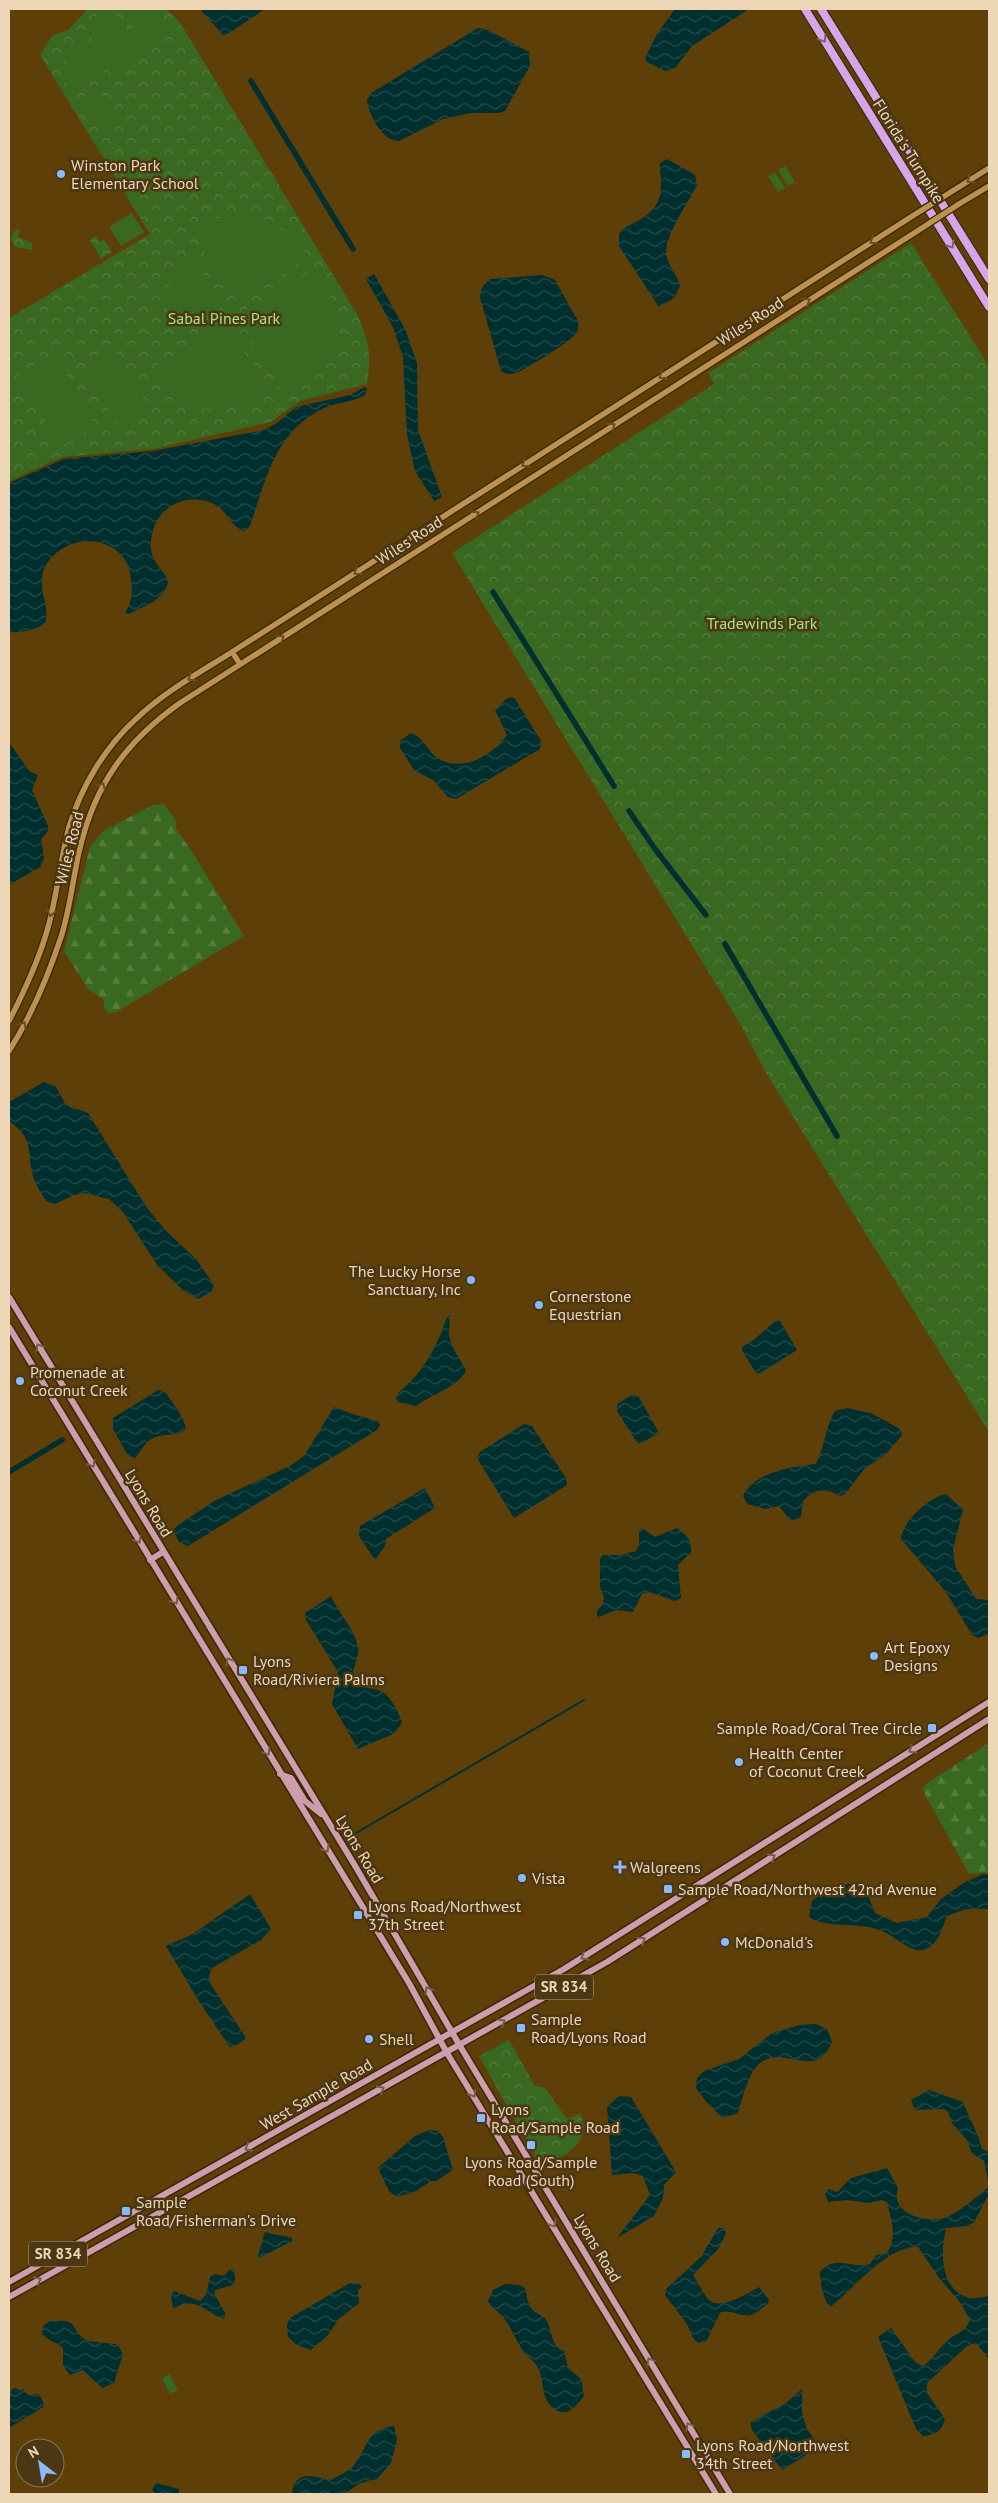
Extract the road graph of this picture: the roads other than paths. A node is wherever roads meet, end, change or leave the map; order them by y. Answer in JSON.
{"nodes":[{"id":1,"x":804,"y":9,"type":"edge"},
{"id":2,"x":822,"y":9,"type":"edge"},
{"id":3,"x":989,"y":168,"type":"edge"},
{"id":4,"x":989,"y":186,"type":"edge"},
{"id":5,"x":989,"y":279,"type":"edge"},
{"id":6,"x":989,"y":307,"type":"edge"},
{"id":7,"x":232,"y":652,"type":"junction"},
{"id":8,"x":240,"y":664,"type":"junction"},
{"id":9,"x":9,"y":1021,"type":"edge"},
{"id":10,"x":9,"y":1051,"type":"edge"},
{"id":11,"x":9,"y":1297,"type":"edge"},
{"id":12,"x":9,"y":1327,"type":"edge"},
{"id":13,"x":163,"y":1552,"type":"junction"},
{"id":14,"x":150,"y":1560,"type":"junction"},
{"id":15,"x":989,"y":1702,"type":"edge"},
{"id":16,"x":989,"y":1719,"type":"edge"},
{"id":17,"x":280,"y":1774,"type":"junction"},
{"id":18,"x":326,"y":1818,"type":"junction"},
{"id":19,"x":452,"y":2033,"type":"junction"},
{"id":20,"x":440,"y":2038,"type":"junction"},
{"id":21,"x":460,"y":2046,"type":"junction"},
{"id":22,"x":447,"y":2053,"type":"junction"},
{"id":23,"x":9,"y":2282,"type":"edge"},
{"id":24,"x":9,"y":2297,"type":"edge"},
{"id":25,"x":716,"y":2494,"type":"edge"},
{"id":26,"x":730,"y":2494,"type":"edge"}],
"edges":[{"from":1,"to":6,"type":"highway","name":"Florida's Turnpike","one_way":true},
{"from":2,"to":5,"type":"highway","name":"Florida's Turnpike"},
{"from":3,"to":7,"type":"main road","name":"Wiles Road","one_way":true,"bridge":true},
{"from":8,"to":4,"type":"main road","name":"Wiles Road","one_way":true,"bridge":true},
{"from":7,"to":8,"type":"main road"},
{"from":7,"to":9,"type":"main road","name":"Wiles Road","one_way":true},
{"from":10,"to":8,"type":"main road","name":"Wiles Road","one_way":true},
{"from":13,"to":11,"type":"main road","name":"Lyons Road","one_way":true},
{"from":12,"to":14,"type":"main road","name":"Lyons Road","one_way":true},
{"from":13,"to":14,"type":"main road"},
{"from":18,"to":13,"type":"main road","name":"Lyons Road","one_way":true},
{"from":14,"to":17,"type":"main road","name":"Lyons Road","one_way":true},
{"from":15,"to":19,"type":"main road","name":"West Sample Road","number":"SR 834","one_way":true},
{"from":21,"to":16,"type":"main road","name":"West Sample Road","number":"SR 834","one_way":true},
{"from":17,"to":18,"type":"main road"},
{"from":17,"to":20,"type":"main road","name":"Lyons Road","one_way":true},
{"from":19,"to":18,"type":"main road","name":"Lyons Road","one_way":true},
{"from":19,"to":20,"type":"main road","name":"West Sample Road","number":"SR 834"},
{"from":19,"to":21,"type":"main road","name":"Lyons Road"},
{"from":20,"to":22,"type":"main road","name":"Lyons Road"},
{"from":20,"to":23,"type":"main road","name":"West Sample Road","number":"SR 834","one_way":true},
{"from":21,"to":22,"type":"main road","name":"West Sample Road","number":"SR 834"},
{"from":26,"to":21,"type":"main road","name":"Lyons Road","one_way":true},
{"from":24,"to":22,"type":"main road","name":"West Sample Road","number":"SR 834","one_way":true},
{"from":22,"to":25,"type":"main road","name":"Lyons Road","one_way":true}]}
